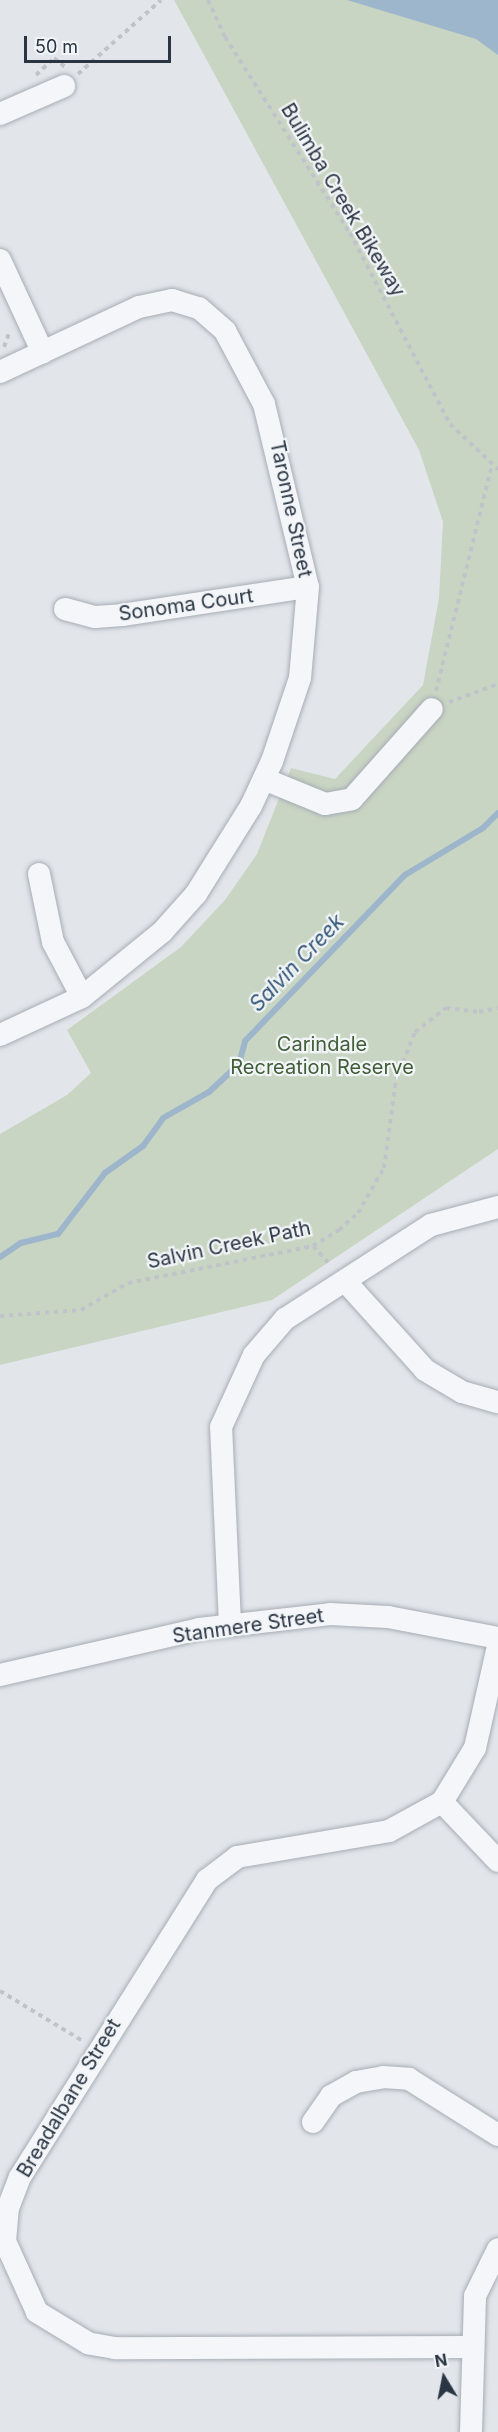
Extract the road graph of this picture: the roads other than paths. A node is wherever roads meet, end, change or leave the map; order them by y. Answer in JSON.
{"nodes":[{"id":1,"x":64,"y":86,"type":"road end"},
{"id":2,"x":0,"y":114,"type":"edge"},
{"id":3,"x":0,"y":261,"type":"edge"},
{"id":4,"x":43,"y":353,"type":"junction"},
{"id":5,"x":0,"y":372,"type":"edge"},
{"id":6,"x":308,"y":587,"type":"junction"},
{"id":7,"x":65,"y":609,"type":"dead end"},
{"id":8,"x":432,"y":709,"type":"road end"},
{"id":9,"x":264,"y":779,"type":"junction"},
{"id":10,"x":39,"y":874,"type":"dead end"},
{"id":11,"x":82,"y":997,"type":"junction"},
{"id":12,"x":0,"y":1035,"type":"edge"},
{"id":13,"x":498,"y":1207,"type":"edge"},
{"id":14,"x":339,"y":1274,"type":"junction"},
{"id":15,"x":498,"y":1402,"type":"edge"},
{"id":16,"x":230,"y":1624,"type":"junction"},
{"id":17,"x":498,"y":1638,"type":"edge"},
{"id":18,"x":498,"y":1646,"type":"edge"},
{"id":19,"x":0,"y":1675,"type":"edge"},
{"id":20,"x":442,"y":1802,"type":"junction"},
{"id":21,"x":498,"y":1862,"type":"edge"},
{"id":22,"x":313,"y":2122,"type":"dead end"},
{"id":23,"x":498,"y":2135,"type":"edge"},
{"id":24,"x":3,"y":2241,"type":"edge"},
{"id":25,"x":498,"y":2249,"type":"edge"},
{"id":26,"x":469,"y":2347,"type":"junction"},
{"id":27,"x":471,"y":2432,"type":"edge"}],
"edges":[{"from":1,"to":2,"type":"street"},
{"from":3,"to":4,"type":"street"},
{"from":4,"to":5,"type":"street","name":"Taronne Street"},
{"from":4,"to":6,"type":"street","name":"Taronne Street"},
{"from":6,"to":7,"type":"street","name":"Sonoma Court"},
{"from":6,"to":9,"type":"street","name":"Taronne Street"},
{"from":8,"to":9,"type":"street"},
{"from":9,"to":11,"type":"street","name":"Taronne Street"},
{"from":10,"to":11,"type":"street"},
{"from":11,"to":12,"type":"street","name":"Taronne Street"},
{"from":13,"to":14,"type":"street"},
{"from":14,"to":15,"type":"street"},
{"from":14,"to":16,"type":"street"},
{"from":16,"to":17,"type":"street","name":"Stanmere Street"},
{"from":16,"to":19,"type":"street","name":"Stanmere Street"},
{"from":18,"to":20,"type":"street","name":"Breadalbane Street"},
{"from":20,"to":21,"type":"street"},
{"from":20,"to":24,"type":"street","name":"Breadalbane Street"},
{"from":22,"to":23,"type":"street"},
{"from":24,"to":26,"type":"street","name":"Breadalbane Street"},
{"from":25,"to":26,"type":"street"},
{"from":26,"to":27,"type":"street"}]}
